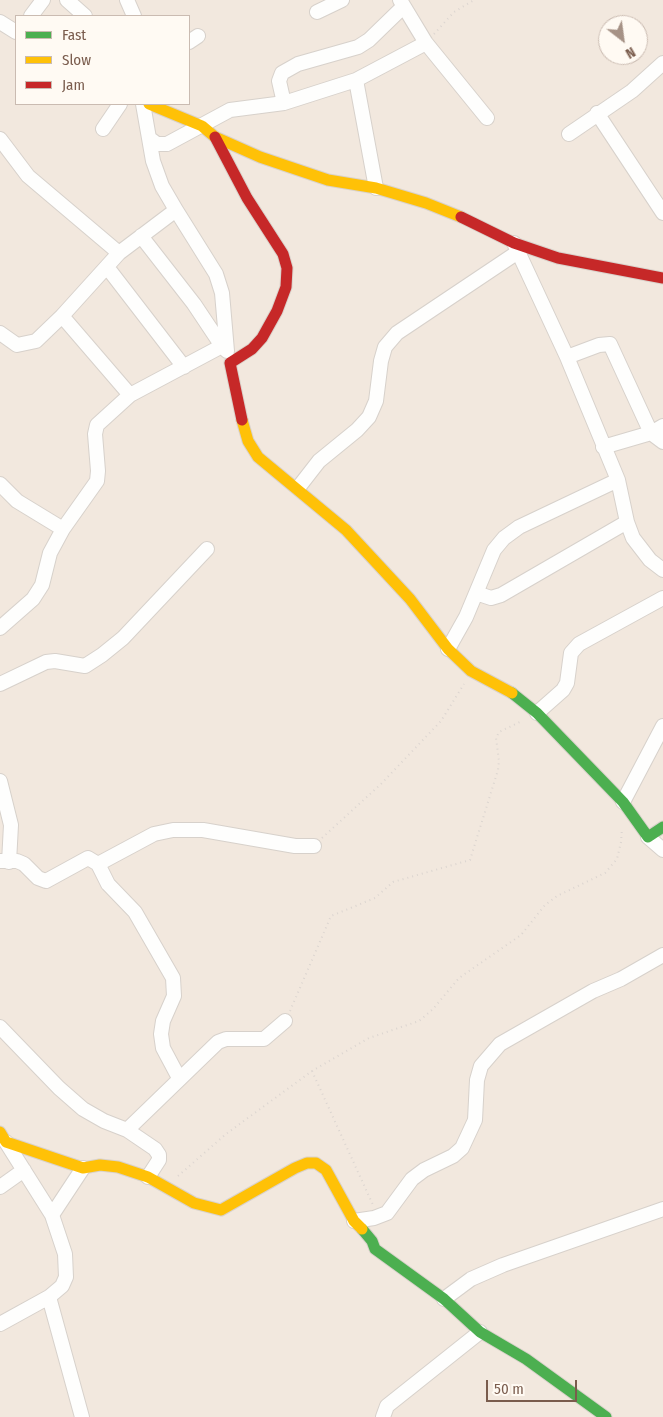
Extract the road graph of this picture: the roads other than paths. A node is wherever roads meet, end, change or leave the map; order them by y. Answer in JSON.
{"nodes":[{"id":1,"x":43,"y":0,"type":"edge"},
{"id":2,"x":67,"y":0,"type":"edge"},
{"id":3,"x":342,"y":0,"type":"edge"},
{"id":4,"x":401,"y":3,"type":"edge"},
{"id":5,"x":317,"y":12,"type":"dead end"},
{"id":6,"x":32,"y":15,"type":"edge"},
{"id":7,"x":84,"y":15,"type":"edge"},
{"id":8,"x":0,"y":22,"type":"edge"},
{"id":9,"x":15,"y":31,"type":"edge"},
{"id":10,"x":426,"y":43,"type":"junction"},
{"id":11,"x":663,"y":63,"type":"edge"},
{"id":12,"x":356,"y":80,"type":"junction"},
{"id":13,"x":284,"y":103,"type":"junction"},
{"id":14,"x":119,"y":105,"type":"edge"},
{"id":15,"x":142,"y":105,"type":"edge"},
{"id":16,"x":151,"y":105,"type":"edge"},
{"id":17,"x":597,"y":113,"type":"junction"},
{"id":18,"x":486,"y":118,"type":"dead end"},
{"id":19,"x":202,"y":126,"type":"junction"},
{"id":20,"x":103,"y":129,"type":"dead end"},
{"id":21,"x":569,"y":134,"type":"dead end"},
{"id":22,"x":149,"y":138,"type":"junction"},
{"id":23,"x":215,"y":138,"type":"junction"},
{"id":24,"x":0,"y":139,"type":"edge"},
{"id":25,"x":376,"y":188,"type":"junction"},
{"id":26,"x":176,"y":210,"type":"junction"},
{"id":27,"x":663,"y":212,"type":"edge"},
{"id":28,"x":141,"y":236,"type":"junction"},
{"id":29,"x":516,"y":248,"type":"junction"},
{"id":30,"x":119,"y":253,"type":"junction"},
{"id":31,"x":107,"y":267,"type":"junction"},
{"id":32,"x":663,"y":278,"type":"edge"},
{"id":33,"x":62,"y":316,"type":"junction"},
{"id":34,"x":0,"y":333,"type":"edge"},
{"id":35,"x":226,"y":353,"type":"junction"},
{"id":36,"x":567,"y":357,"type":"junction"},
{"id":37,"x":184,"y":367,"type":"junction"},
{"id":38,"x":130,"y":395,"type":"junction"},
{"id":39,"x":657,"y":429,"type":"edge"},
{"id":40,"x":663,"y":442,"type":"edge"},
{"id":41,"x":603,"y":447,"type":"junction"},
{"id":42,"x":618,"y":480,"type":"junction"},
{"id":43,"x":0,"y":484,"type":"edge"},
{"id":44,"x":298,"y":488,"type":"junction"},
{"id":45,"x":627,"y":522,"type":"junction"},
{"id":46,"x":63,"y":529,"type":"junction"},
{"id":47,"x":207,"y":550,"type":"dead end"},
{"id":48,"x":663,"y":570,"type":"edge"},
{"id":49,"x":476,"y":593,"type":"junction"},
{"id":50,"x":663,"y":598,"type":"edge"},
{"id":51,"x":0,"y":628,"type":"edge"},
{"id":52,"x":448,"y":649,"type":"junction"},
{"id":53,"x":0,"y":684,"type":"edge"},
{"id":54,"x":537,"y":713,"type":"junction"},
{"id":55,"x":663,"y":726,"type":"edge"},
{"id":56,"x":0,"y":781,"type":"edge"},
{"id":57,"x":623,"y":802,"type":"junction"},
{"id":58,"x":663,"y":827,"type":"edge"},
{"id":59,"x":648,"y":837,"type":"junction"},
{"id":60,"x":314,"y":846,"type":"road end"},
{"id":61,"x":663,"y":850,"type":"edge"},
{"id":62,"x":4,"y":862,"type":"edge"},
{"id":63,"x":98,"y":864,"type":"junction"},
{"id":64,"x":663,"y":956,"type":"edge"},
{"id":65,"x":285,"y":1021,"type":"road end"},
{"id":66,"x":0,"y":1027,"type":"edge"},
{"id":67,"x":179,"y":1078,"type":"junction"},
{"id":68,"x":127,"y":1130,"type":"junction"},
{"id":69,"x":3,"y":1137,"type":"edge"},
{"id":70,"x":83,"y":1168,"type":"junction"},
{"id":71,"x":24,"y":1170,"type":"junction"},
{"id":72,"x":148,"y":1177,"type":"junction"},
{"id":73,"x":0,"y":1187,"type":"edge"},
{"id":74,"x":663,"y":1209,"type":"edge"},
{"id":75,"x":52,"y":1215,"type":"junction"},
{"id":76,"x":354,"y":1221,"type":"junction"},
{"id":77,"x":49,"y":1296,"type":"junction"},
{"id":78,"x":444,"y":1299,"type":"junction"},
{"id":79,"x":0,"y":1324,"type":"edge"},
{"id":80,"x":480,"y":1332,"type":"junction"},
{"id":81,"x":82,"y":1417,"type":"edge"},
{"id":82,"x":384,"y":1417,"type":"edge"},
{"id":83,"x":606,"y":1417,"type":"edge"}],
"edges":[{"from":1,"to":6,"type":"street"},
{"from":2,"to":7,"type":"street"},
{"from":3,"to":5,"type":"street"},
{"from":4,"to":10,"type":"street"},
{"from":4,"to":13,"type":"street"},
{"from":8,"to":9,"type":"street"},
{"from":10,"to":12,"type":"street"},
{"from":10,"to":18,"type":"street"},
{"from":11,"to":17,"type":"street"},
{"from":12,"to":13,"type":"street"},
{"from":12,"to":25,"type":"street"},
{"from":13,"to":19,"type":"street"},
{"from":14,"to":20,"type":"street"},
{"from":15,"to":22,"type":"street"},
{"from":16,"to":19,"type":"street"},
{"from":17,"to":21,"type":"street"},
{"from":17,"to":27,"type":"street"},
{"from":19,"to":22,"type":"street"},
{"from":19,"to":23,"type":"street"},
{"from":22,"to":26,"type":"street"},
{"from":23,"to":25,"type":"street"},
{"from":23,"to":35,"type":"street"},
{"from":24,"to":30,"type":"street"},
{"from":25,"to":29,"type":"street"},
{"from":26,"to":28,"type":"street"},
{"from":26,"to":35,"type":"street"},
{"from":28,"to":30,"type":"street"},
{"from":28,"to":35,"type":"street"},
{"from":29,"to":32,"type":"street"},
{"from":29,"to":36,"type":"street"},
{"from":29,"to":44,"type":"street"},
{"from":30,"to":31,"type":"street"},
{"from":31,"to":33,"type":"street"},
{"from":31,"to":37,"type":"street"},
{"from":33,"to":34,"type":"street"},
{"from":33,"to":38,"type":"street"},
{"from":35,"to":37,"type":"street"},
{"from":35,"to":44,"type":"street"},
{"from":36,"to":39,"type":"street"},
{"from":36,"to":41,"type":"street"},
{"from":37,"to":38,"type":"street"},
{"from":38,"to":46,"type":"street"},
{"from":39,"to":40,"type":"street"},
{"from":39,"to":41,"type":"street"},
{"from":41,"to":42,"type":"street"},
{"from":42,"to":45,"type":"street"},
{"from":42,"to":49,"type":"street"},
{"from":43,"to":46,"type":"street"},
{"from":44,"to":52,"type":"street"},
{"from":45,"to":48,"type":"street"},
{"from":45,"to":49,"type":"street"},
{"from":46,"to":51,"type":"street"},
{"from":47,"to":53,"type":"street"},
{"from":49,"to":52,"type":"street"},
{"from":50,"to":54,"type":"street"},
{"from":52,"to":54,"type":"street"},
{"from":54,"to":57,"type":"street"},
{"from":55,"to":57,"type":"street"},
{"from":56,"to":62,"type":"street"},
{"from":57,"to":59,"type":"street"},
{"from":58,"to":59,"type":"street"},
{"from":59,"to":61,"type":"street"},
{"from":60,"to":63,"type":"street"},
{"from":62,"to":63,"type":"street"},
{"from":63,"to":67,"type":"street"},
{"from":64,"to":76,"type":"street"},
{"from":65,"to":67,"type":"street"},
{"from":66,"to":68,"type":"street"},
{"from":67,"to":68,"type":"street"},
{"from":68,"to":72,"type":"street"},
{"from":69,"to":70,"type":"street"},
{"from":69,"to":71,"type":"street"},
{"from":70,"to":72,"type":"street"},
{"from":70,"to":75,"type":"street"},
{"from":71,"to":73,"type":"street"},
{"from":71,"to":75,"type":"street"},
{"from":72,"to":76,"type":"street"},
{"from":74,"to":78,"type":"street"},
{"from":75,"to":77,"type":"street"},
{"from":76,"to":78,"type":"street"},
{"from":77,"to":79,"type":"street"},
{"from":77,"to":81,"type":"street"},
{"from":78,"to":80,"type":"street"},
{"from":80,"to":82,"type":"street"},
{"from":80,"to":83,"type":"street"}]}
